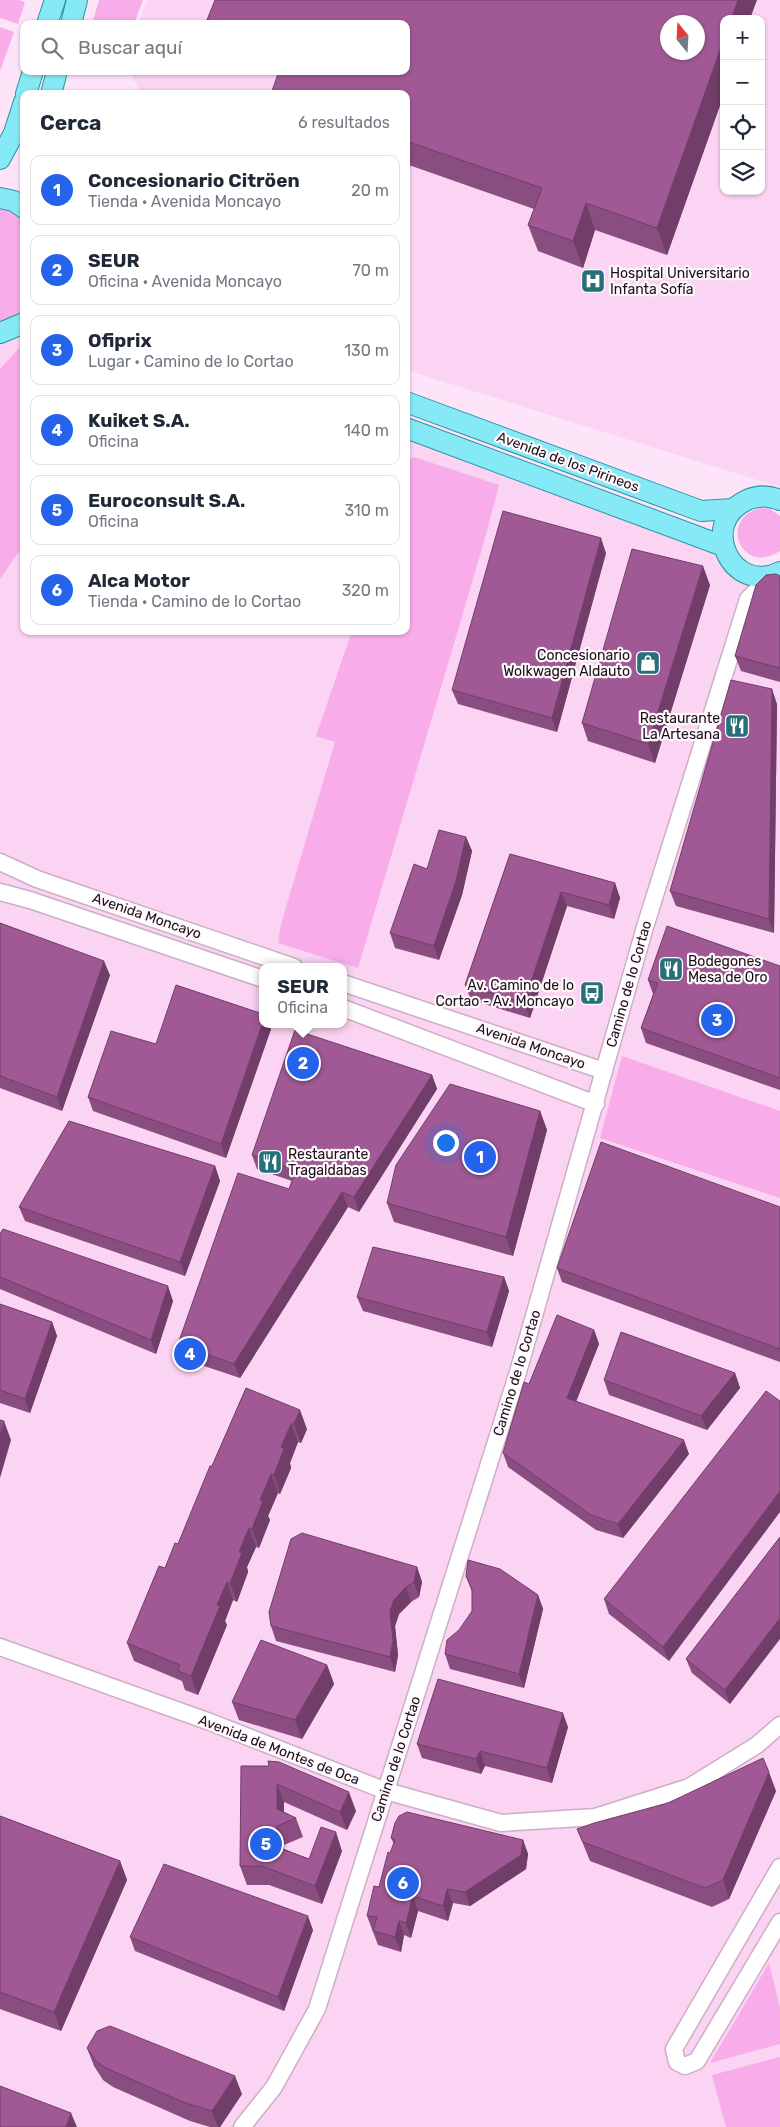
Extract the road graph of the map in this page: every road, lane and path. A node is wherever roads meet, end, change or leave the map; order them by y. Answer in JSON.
{"nodes":[{"id":1,"x":55,"y":0,"type":"edge"},
{"id":2,"x":77,"y":0,"type":"edge"},
{"id":3,"x":48,"y":20,"type":"edge"},
{"id":4,"x":72,"y":20,"type":"edge"},
{"id":5,"x":32,"y":75,"type":"edge"},
{"id":6,"x":56,"y":75,"type":"edge"},
{"id":7,"x":27,"y":90,"type":"edge"},
{"id":8,"x":52,"y":90,"type":"edge"},
{"id":9,"x":20,"y":115,"type":"edge"},
{"id":10,"x":0,"y":160,"type":"edge"},
{"id":11,"x":0,"y":198,"type":"edge"},
{"id":12,"x":20,"y":205,"type":"edge"},
{"id":13,"x":410,"y":403,"type":"edge"},
{"id":14,"x":410,"y":429,"type":"edge"},
{"id":15,"x":780,"y":500,"type":"edge"},
{"id":16,"x":733,"y":509,"type":"junction"},
{"id":17,"x":723,"y":546,"type":"junction"},
{"id":18,"x":734,"y":566,"type":"junction"},
{"id":19,"x":777,"y":574,"type":"edge"},
{"id":20,"x":748,"y":599,"type":"junction"},
{"id":21,"x":0,"y":862,"type":"edge"},
{"id":22,"x":0,"y":892,"type":"edge"},
{"id":23,"x":282,"y":963,"type":"edge"},
{"id":24,"x":259,"y":978,"type":"edge"},
{"id":25,"x":347,"y":984,"type":"edge"},
{"id":26,"x":347,"y":1010,"type":"edge"},
{"id":27,"x":604,"y":1071,"type":"junction"},
{"id":28,"x":596,"y":1104,"type":"junction"},
{"id":29,"x":0,"y":1647,"type":"edge"},
{"id":30,"x":780,"y":1725,"type":"edge"},
{"id":31,"x":386,"y":1791,"type":"junction"},
{"id":32,"x":780,"y":1867,"type":"edge"},
{"id":33,"x":780,"y":1922,"type":"edge"},
{"id":34,"x":242,"y":2127,"type":"edge"}],
"edges":[{"from":1,"to":3,"type":"main road"},
{"from":2,"to":4,"type":"main road"},
{"from":5,"to":7,"type":"main road"},
{"from":6,"to":8,"type":"main road"},
{"from":9,"to":10,"type":"main road"},
{"from":11,"to":12,"type":"main road"},
{"from":13,"to":16,"type":"main road","name":"Avenida de los Pirineos"},
{"from":14,"to":17,"type":"main road","name":"Avenida de los Pirineos"},
{"from":15,"to":16,"type":"main road"},
{"from":16,"to":17,"type":"main road"},
{"from":17,"to":18,"type":"main road"},
{"from":18,"to":19,"type":"main road"},
{"from":18,"to":20,"type":"street"},
{"from":19,"to":20,"type":"street","name":"Camino de lo Cortao"},
{"from":20,"to":27,"type":"street","name":"Camino de lo Cortao"},
{"from":21,"to":23,"type":"street","name":"Avenida Moncayo"},
{"from":22,"to":24,"type":"street","name":"Avenida Moncayo"},
{"from":25,"to":27,"type":"street","name":"Avenida Moncayo"},
{"from":26,"to":28,"type":"street"},
{"from":27,"to":28,"type":"street","name":"Camino de lo Cortao"},
{"from":28,"to":31,"type":"street","name":"Camino de lo Cortao"},
{"from":29,"to":31,"type":"street","name":"Avenida de Montes de Oca"},
{"from":30,"to":31,"type":"street","name":"Avenida de Montes de Oca"},
{"from":31,"to":34,"type":"street","name":"Camino de lo Cortao"},
{"from":32,"to":33,"type":"street"}]}
